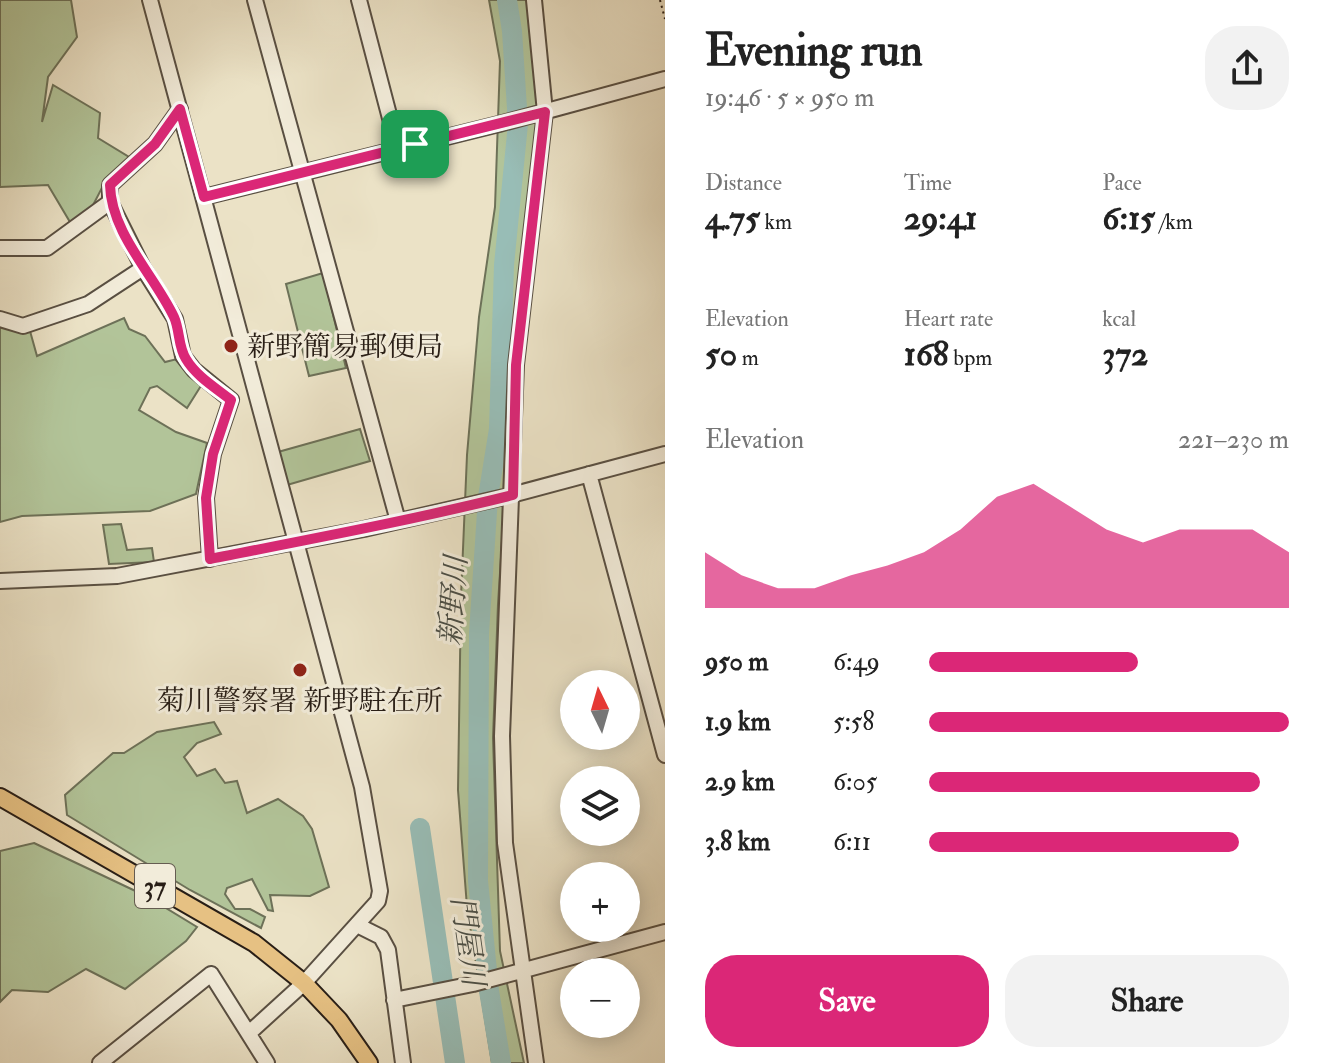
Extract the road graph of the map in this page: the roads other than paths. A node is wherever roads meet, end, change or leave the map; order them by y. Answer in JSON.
{"nodes":[{"id":1,"x":150,"y":0,"type":"edge"},
{"id":2,"x":255,"y":0,"type":"edge"},
{"id":3,"x":359,"y":0,"type":"edge"},
{"id":4,"x":534,"y":0,"type":"edge"},
{"id":5,"x":665,"y":79,"type":"edge"},
{"id":6,"x":180,"y":109,"type":"junction"},
{"id":7,"x":545,"y":112,"type":"junction"},
{"id":8,"x":398,"y":149,"type":"junction"},
{"id":9,"x":302,"y":174,"type":"junction"},
{"id":10,"x":204,"y":197,"type":"junction"},
{"id":11,"x":110,"y":202,"type":"junction"},
{"id":12,"x":0,"y":248,"type":"edge"},
{"id":13,"x":143,"y":268,"type":"junction"},
{"id":14,"x":0,"y":319,"type":"edge"},
{"id":15,"x":255,"y":388,"type":"junction"},
{"id":16,"x":231,"y":400,"type":"junction"},
{"id":17,"x":665,"y":454,"type":"edge"},
{"id":18,"x":589,"y":474,"type":"junction"},
{"id":19,"x":508,"y":496,"type":"junction"},
{"id":20,"x":398,"y":521,"type":"junction"},
{"id":21,"x":295,"y":540,"type":"junction"},
{"id":22,"x":210,"y":559,"type":"junction"},
{"id":23,"x":0,"y":581,"type":"edge"},
{"id":24,"x":665,"y":755,"type":"edge"},
{"id":25,"x":0,"y":797,"type":"edge"},
{"id":26,"x":357,"y":925,"type":"junction"},
{"id":27,"x":665,"y":932,"type":"edge"},
{"id":28,"x":520,"y":970,"type":"junction"},
{"id":29,"x":304,"y":983,"type":"junction"},
{"id":30,"x":394,"y":1000,"type":"junction"},
{"id":31,"x":249,"y":1033,"type":"junction"},
{"id":32,"x":100,"y":1063,"type":"edge"},
{"id":33,"x":267,"y":1063,"type":"edge"},
{"id":34,"x":369,"y":1063,"type":"edge"},
{"id":35,"x":403,"y":1063,"type":"edge"},
{"id":36,"x":536,"y":1063,"type":"edge"}],
"edges":[{"from":1,"to":6,"type":"street"},
{"from":2,"to":9,"type":"street"},
{"from":3,"to":8,"type":"street"},
{"from":4,"to":7,"type":"street"},
{"from":5,"to":7,"type":"street"},
{"from":6,"to":10,"type":"street"},
{"from":6,"to":11,"type":"street"},
{"from":7,"to":8,"type":"street"},
{"from":7,"to":19,"type":"street"},
{"from":8,"to":9,"type":"street"},
{"from":9,"to":10,"type":"street"},
{"from":9,"to":20,"type":"street"},
{"from":10,"to":15,"type":"street"},
{"from":11,"to":12,"type":"street"},
{"from":11,"to":13,"type":"street"},
{"from":13,"to":14,"type":"street"},
{"from":13,"to":16,"type":"street"},
{"from":15,"to":16,"type":"street"},
{"from":15,"to":21,"type":"street"},
{"from":16,"to":22,"type":"street"},
{"from":17,"to":18,"type":"street"},
{"from":18,"to":19,"type":"street"},
{"from":18,"to":24,"type":"street"},
{"from":19,"to":20,"type":"street"},
{"from":19,"to":28,"type":"street"},
{"from":20,"to":21,"type":"street"},
{"from":21,"to":22,"type":"street"},
{"from":21,"to":26,"type":"street"},
{"from":22,"to":23,"type":"street"},
{"from":25,"to":29,"type":"main road","number":"37"},
{"from":26,"to":29,"type":"street"},
{"from":26,"to":30,"type":"street"},
{"from":27,"to":28,"type":"street"},
{"from":28,"to":30,"type":"street"},
{"from":28,"to":36,"type":"street"},
{"from":29,"to":31,"type":"street"},
{"from":29,"to":34,"type":"main road","number":"37"},
{"from":30,"to":35,"type":"street"},
{"from":31,"to":32,"type":"street"},
{"from":31,"to":33,"type":"street"}]}
